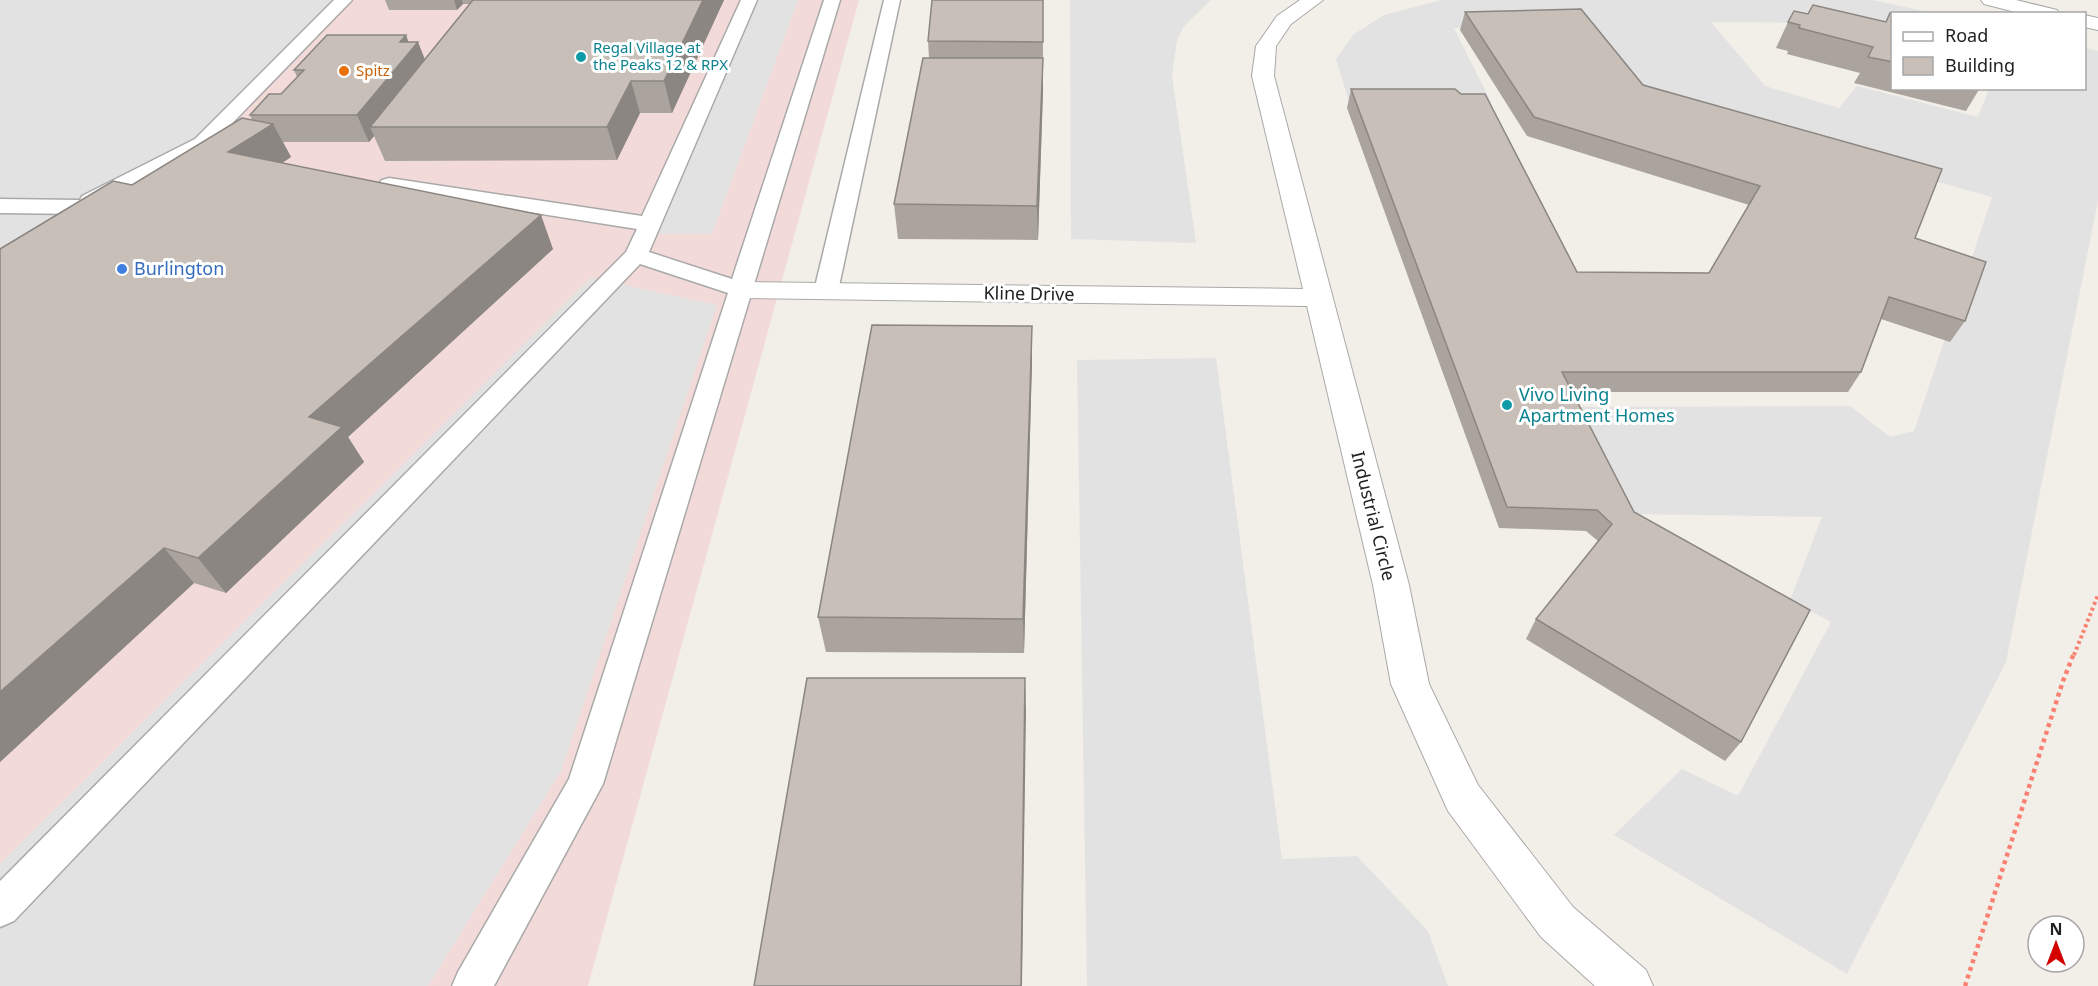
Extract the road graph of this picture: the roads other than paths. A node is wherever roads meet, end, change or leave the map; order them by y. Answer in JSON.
{"nodes":[{"id":1,"x":344,"y":0,"type":"edge"},
{"id":2,"x":749,"y":0,"type":"edge"},
{"id":3,"x":832,"y":0,"type":"edge"},
{"id":4,"x":892,"y":0,"type":"edge"},
{"id":5,"x":1313,"y":0,"type":"edge"},
{"id":6,"x":1991,"y":0,"type":"edge"},
{"id":7,"x":2042,"y":12,"type":"edge"},
{"id":8,"x":389,"y":184,"type":"edge"},
{"id":9,"x":0,"y":206,"type":"edge"},
{"id":10,"x":80,"y":207,"type":"junction"},
{"id":11,"x":650,"y":224,"type":"junction"},
{"id":12,"x":54,"y":227,"type":"edge"},
{"id":13,"x":636,"y":255,"type":"junction"},
{"id":14,"x":742,"y":290,"type":"junction"},
{"id":15,"x":826,"y":291,"type":"junction"},
{"id":16,"x":1317,"y":298,"type":"junction"},
{"id":17,"x":0,"y":908,"type":"edge"},
{"id":18,"x":472,"y":986,"type":"edge"},
{"id":19,"x":1630,"y":986,"type":"edge"}],
"edges":[{"from":1,"to":10,"type":"lane"},
{"from":2,"to":11,"type":"lane"},
{"from":3,"to":14,"type":"lane"},
{"from":4,"to":15,"type":"lane"},
{"from":5,"to":16,"type":"street","name":"Industrial Circle"},
{"from":6,"to":7,"type":"street"},
{"from":8,"to":11,"type":"lane"},
{"from":9,"to":10,"type":"lane"},
{"from":10,"to":12,"type":"lane"},
{"from":11,"to":13,"type":"lane"},
{"from":13,"to":14,"type":"lane"},
{"from":13,"to":17,"type":"lane"},
{"from":14,"to":15,"type":"street","name":"Kline Drive"},
{"from":14,"to":18,"type":"lane"},
{"from":15,"to":16,"type":"street","name":"Kline Drive"},
{"from":16,"to":19,"type":"street","name":"Industrial Circle"}]}
